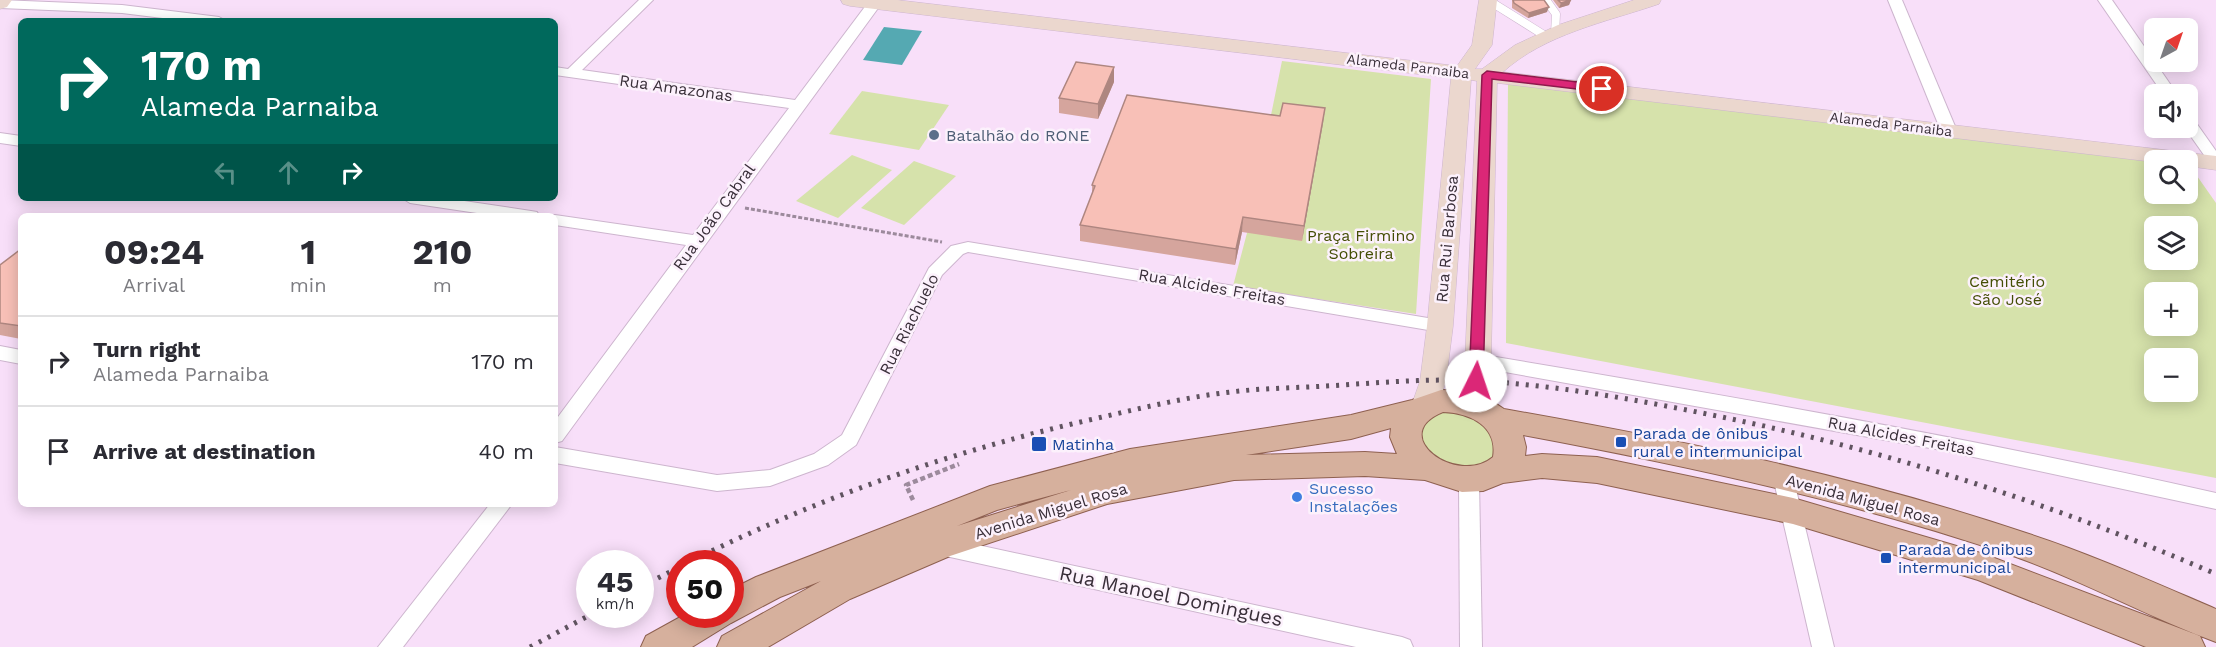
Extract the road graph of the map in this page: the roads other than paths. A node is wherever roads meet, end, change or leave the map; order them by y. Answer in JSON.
{"nodes":[{"id":1,"x":646,"y":0,"type":"edge"},
{"id":2,"x":850,"y":0,"type":"edge"},
{"id":3,"x":959,"y":0,"type":"edge"},
{"id":4,"x":1488,"y":0,"type":"edge"},
{"id":5,"x":1546,"y":0,"type":"edge"},
{"id":6,"x":1652,"y":0,"type":"edge"},
{"id":7,"x":1895,"y":0,"type":"edge"},
{"id":8,"x":2105,"y":0,"type":"edge"},
{"id":9,"x":1,"y":2,"type":"edge"},
{"id":10,"x":876,"y":2,"type":"edge"},
{"id":11,"x":195,"y":18,"type":"edge"},
{"id":12,"x":1486,"y":26,"type":"junction"},
{"id":13,"x":1148,"y":29,"type":"junction"},
{"id":14,"x":1546,"y":38,"type":"junction"},
{"id":15,"x":1480,"y":68,"type":"junction"},
{"id":16,"x":562,"y":73,"type":"edge"},
{"id":17,"x":2163,"y":84,"type":"edge"},
{"id":18,"x":797,"y":105,"type":"junction"},
{"id":19,"x":1945,"y":123,"type":"junction"},
{"id":20,"x":2198,"y":134,"type":"edge"},
{"id":21,"x":0,"y":138,"type":"edge"},
{"id":22,"x":18,"y":141,"type":"edge"},
{"id":23,"x":2214,"y":155,"type":"edge"},
{"id":24,"x":430,"y":201,"type":"edge"},
{"id":25,"x":511,"y":213,"type":"edge"},
{"id":26,"x":558,"y":220,"type":"edge"},
{"id":27,"x":1448,"y":221,"type":"junction"},
{"id":28,"x":1482,"y":224,"type":"junction"},
{"id":29,"x":697,"y":241,"type":"junction"},
{"id":30,"x":976,"y":247,"type":"joint"},
{"id":31,"x":1440,"y":326,"type":"junction"},
{"id":32,"x":0,"y":353,"type":"edge"},
{"id":33,"x":18,"y":356,"type":"edge"},
{"id":34,"x":1478,"y":361,"type":"junction"},
{"id":35,"x":1420,"y":408,"type":"junction"},
{"id":36,"x":1485,"y":413,"type":"junction"},
{"id":37,"x":558,"y":432,"type":"edge"},
{"id":38,"x":558,"y":456,"type":"edge"},
{"id":39,"x":1427,"y":468,"type":"junction"},
{"id":40,"x":1485,"y":476,"type":"junction"},
{"id":41,"x":1783,"y":477,"type":"junction"},
{"id":42,"x":2216,"y":501,"type":"edge"},
{"id":43,"x":500,"y":507,"type":"edge"},
{"id":44,"x":1793,"y":512,"type":"junction"},
{"id":45,"x":939,"y":546,"type":"junction"},
{"id":46,"x":744,"y":600,"type":"edge"},
{"id":47,"x":2216,"y":626,"type":"edge"},
{"id":48,"x":693,"y":628,"type":"edge"},
{"id":49,"x":389,"y":647,"type":"edge"},
{"id":50,"x":659,"y":647,"type":"edge"},
{"id":51,"x":735,"y":647,"type":"edge"},
{"id":52,"x":1402,"y":647,"type":"edge"},
{"id":53,"x":1471,"y":647,"type":"edge"},
{"id":54,"x":1823,"y":647,"type":"edge"},
{"id":55,"x":2187,"y":647,"type":"edge"}],
"edges":[{"from":1,"to":16,"type":"street"},
{"from":2,"to":10,"type":"main road","name":"Alameda Parnaiba"},
{"from":3,"to":13,"type":"main road","name":"Alameda Parnaiba"},
{"from":4,"to":12,"type":"main road","name":"Rua Rui Barbosa"},
{"from":4,"to":14,"type":"lane"},
{"from":5,"to":14,"type":"lane"},
{"from":6,"to":14,"type":"main road"},
{"from":7,"to":19,"type":"street"},
{"from":8,"to":17,"type":"street"},
{"from":9,"to":11,"type":"street"},
{"from":10,"to":13,"type":"main road","name":"Alameda Parnaiba"},
{"from":10,"to":18,"type":"street","name":"Rua João Cabral"},
{"from":12,"to":14,"type":"main road"},
{"from":12,"to":15,"type":"main road","name":"Rua Rui Barbosa"},
{"from":13,"to":15,"type":"main road","name":"Alameda Parnaiba"},
{"from":14,"to":15,"type":"main road"},
{"from":15,"to":19,"type":"main road","name":"Alameda Parnaiba"},
{"from":15,"to":27,"type":"main road","name":"Rua Rui Barbosa"},
{"from":15,"to":28,"type":"main road","name":"Rua Rui Barbosa"},
{"from":16,"to":18,"type":"street","name":"Rua Amazonas"},
{"from":18,"to":29,"type":"street","name":"Rua João Cabral"},
{"from":19,"to":23,"type":"main road","name":"Alameda Parnaiba"},
{"from":20,"to":23,"type":"street"},
{"from":21,"to":22,"type":"street"},
{"from":24,"to":25,"type":"street"},
{"from":26,"to":29,"type":"street"},
{"from":27,"to":28,"type":"main road"},
{"from":27,"to":31,"type":"main road","name":"Rua Rui Barbosa"},
{"from":28,"to":34,"type":"main road","name":"Rua Rui Barbosa"},
{"from":29,"to":37,"type":"street","name":"Rua João Cabral"},
{"from":30,"to":31,"type":"street","name":"Rua Alcides Freitas"},
{"from":30,"to":38,"type":"street","name":"Rua Riachuelo"},
{"from":31,"to":35,"type":"main road","name":"Rua Rui Barbosa"},
{"from":32,"to":33,"type":"street"},
{"from":34,"to":36,"type":"main road","name":"Rua Rui Barbosa"},
{"from":34,"to":42,"type":"street","name":"Rua Alcides Freitas"},
{"from":35,"to":36,"type":"main road"},
{"from":35,"to":39,"type":"main road"},
{"from":35,"to":46,"type":"main road","name":"Avenida Miguel Rosa"},
{"from":36,"to":40,"type":"main road"},
{"from":36,"to":41,"type":"main road","name":"Avenida Miguel Rosa"},
{"from":39,"to":40,"type":"main road"},
{"from":39,"to":45,"type":"main road","name":"Avenida Miguel Rosa"},
{"from":40,"to":44,"type":"main road","name":"Avenida Miguel Rosa"},
{"from":40,"to":53,"type":"street"},
{"from":41,"to":44,"type":"street"},
{"from":41,"to":47,"type":"main road","name":"Avenida Miguel Rosa"},
{"from":43,"to":49,"type":"street"},
{"from":44,"to":54,"type":"street"},
{"from":44,"to":55,"type":"main road","name":"Avenida Miguel Rosa"},
{"from":45,"to":51,"type":"main road","name":"Avenida Miguel Rosa"},
{"from":45,"to":52,"type":"street","name":"Rua Manoel Domingues"},
{"from":48,"to":50,"type":"main road"}]}
